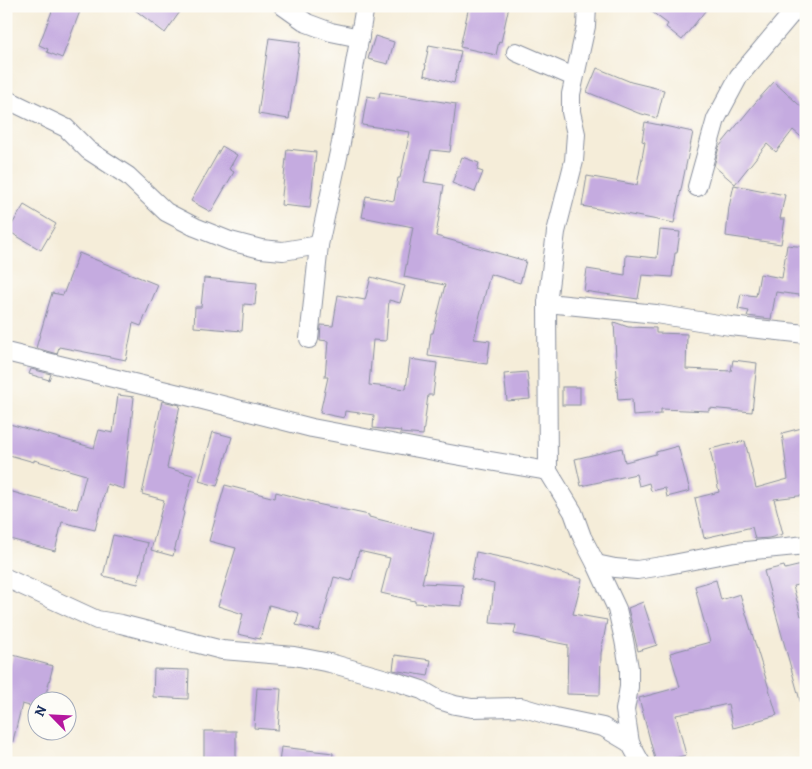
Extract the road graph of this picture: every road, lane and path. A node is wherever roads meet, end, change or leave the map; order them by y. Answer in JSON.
{"nodes":[{"id":1,"x":283,"y":6,"type":"edge"},
{"id":2,"x":365,"y":6,"type":"edge"},
{"id":3,"x":587,"y":6,"type":"edge"},
{"id":4,"x":798,"y":6,"type":"edge"},
{"id":5,"x":360,"y":38,"type":"junction"},
{"id":6,"x":516,"y":52,"type":"dead end"},
{"id":7,"x":574,"y":77,"type":"junction"},
{"id":8,"x":6,"y":99,"type":"edge"},
{"id":9,"x":697,"y":187,"type":"dead end"},
{"id":10,"x":318,"y":245,"type":"junction"},
{"id":11,"x":547,"y":303,"type":"junction"},
{"id":12,"x":806,"y":334,"type":"edge"},
{"id":13,"x":309,"y":339,"type":"dead end"},
{"id":14,"x":6,"y":352,"type":"edge"},
{"id":15,"x":548,"y":471,"type":"junction"},
{"id":16,"x":806,"y":545,"type":"edge"},
{"id":17,"x":596,"y":564,"type":"junction"},
{"id":18,"x":6,"y":578,"type":"edge"},
{"id":19,"x":630,"y":743,"type":"junction"},
{"id":20,"x":641,"y":763,"type":"edge"}],
"edges":[{"from":1,"to":5,"type":"street"},
{"from":2,"to":5,"type":"street"},
{"from":3,"to":7,"type":"street"},
{"from":4,"to":9,"type":"street"},
{"from":5,"to":10,"type":"street"},
{"from":6,"to":7,"type":"street"},
{"from":7,"to":11,"type":"street"},
{"from":8,"to":10,"type":"street"},
{"from":10,"to":13,"type":"street"},
{"from":11,"to":12,"type":"street"},
{"from":11,"to":15,"type":"street"},
{"from":14,"to":15,"type":"street"},
{"from":15,"to":17,"type":"street"},
{"from":16,"to":17,"type":"street"},
{"from":17,"to":19,"type":"street"},
{"from":18,"to":19,"type":"street"},
{"from":19,"to":20,"type":"street"}]}
